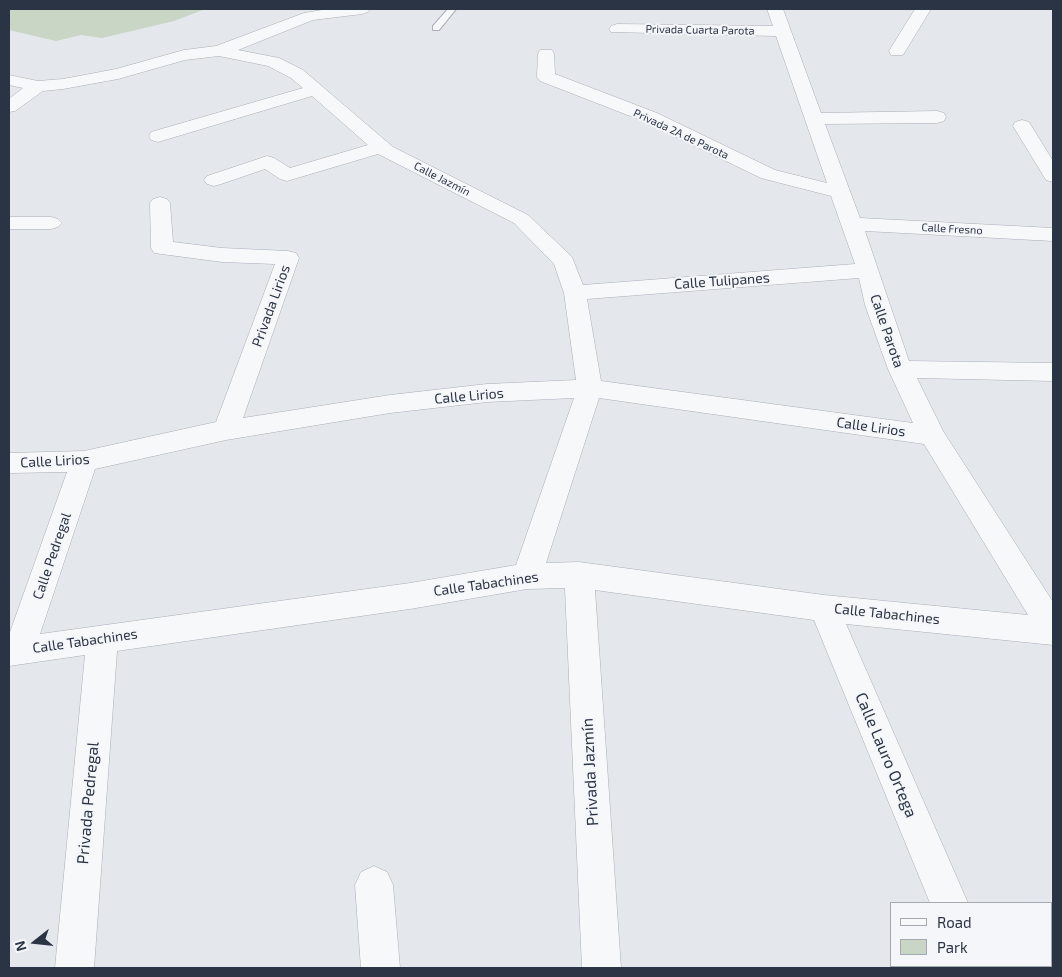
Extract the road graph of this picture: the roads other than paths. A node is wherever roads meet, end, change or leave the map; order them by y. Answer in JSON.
{"nodes":[{"id":1,"x":362,"y":9,"type":"edge"},
{"id":2,"x":452,"y":9,"type":"edge"},
{"id":3,"x":775,"y":9,"type":"edge"},
{"id":4,"x":923,"y":9,"type":"edge"},
{"id":5,"x":436,"y":28,"type":"dead end"},
{"id":6,"x":618,"y":29,"type":"dead end"},
{"id":7,"x":782,"y":31,"type":"junction"},
{"id":8,"x":219,"y":51,"type":"junction"},
{"id":9,"x":897,"y":51,"type":"dead end"},
{"id":10,"x":546,"y":54,"type":"dead end"},
{"id":11,"x":9,"y":80,"type":"edge"},
{"id":12,"x":38,"y":86,"type":"junction"},
{"id":13,"x":314,"y":90,"type":"junction"},
{"id":14,"x":9,"y":107,"type":"edge"},
{"id":15,"x":937,"y":118,"type":"dead end"},
{"id":16,"x":814,"y":119,"type":"junction"},
{"id":17,"x":1022,"y":126,"type":"dead end"},
{"id":18,"x":158,"y":136,"type":"dead end"},
{"id":19,"x":381,"y":147,"type":"junction"},
{"id":20,"x":1053,"y":176,"type":"edge"},
{"id":21,"x":214,"y":180,"type":"dead end"},
{"id":22,"x":840,"y":192,"type":"junction"},
{"id":23,"x":160,"y":203,"type":"dead end"},
{"id":24,"x":9,"y":223,"type":"edge"},
{"id":25,"x":51,"y":223,"type":"dead end"},
{"id":26,"x":851,"y":224,"type":"junction"},
{"id":27,"x":1053,"y":234,"type":"edge"},
{"id":28,"x":868,"y":270,"type":"junction"},
{"id":29,"x":575,"y":293,"type":"junction"},
{"id":30,"x":900,"y":369,"type":"junction"},
{"id":31,"x":1053,"y":372,"type":"edge"},
{"id":32,"x":590,"y":388,"type":"junction"},
{"id":33,"x":226,"y":430,"type":"junction"},
{"id":34,"x":932,"y":435,"type":"junction"},
{"id":35,"x":84,"y":461,"type":"junction"},
{"id":36,"x":9,"y":463,"type":"edge"},
{"id":37,"x":579,"y":575,"type":"junction"},
{"id":38,"x":527,"y":576,"type":"junction"},
{"id":39,"x":824,"y":608,"type":"junction"},
{"id":40,"x":1053,"y":630,"type":"edge"},
{"id":41,"x":102,"y":638,"type":"junction"},
{"id":42,"x":14,"y":651,"type":"edge"},
{"id":43,"x":374,"y":885,"type":"dead end"},
{"id":44,"x":949,"y":902,"type":"edge"},
{"id":45,"x":74,"y":968,"type":"edge"},
{"id":46,"x":381,"y":968,"type":"edge"},
{"id":47,"x":601,"y":968,"type":"edge"}],
"edges":[{"from":1,"to":8,"type":"street"},
{"from":2,"to":5,"type":"lane"},
{"from":3,"to":7,"type":"street","name":"Calle Parota"},
{"from":4,"to":9,"type":"street"},
{"from":6,"to":7,"type":"street","name":"Privada Cuarta Parota"},
{"from":7,"to":16,"type":"street","name":"Calle Parota"},
{"from":8,"to":12,"type":"street","name":"Calle Jazmín"},
{"from":8,"to":13,"type":"street","name":"Calle Jazmín"},
{"from":10,"to":22,"type":"street","name":"Privada 2A de Parota"},
{"from":11,"to":12,"type":"street","name":"Calle Jazmín"},
{"from":12,"to":14,"type":"street"},
{"from":13,"to":18,"type":"street"},
{"from":13,"to":19,"type":"street","name":"Calle Jazmín"},
{"from":15,"to":16,"type":"street"},
{"from":16,"to":22,"type":"street","name":"Calle Parota"},
{"from":17,"to":20,"type":"street"},
{"from":19,"to":21,"type":"street"},
{"from":19,"to":29,"type":"street","name":"Calle Jazmín"},
{"from":22,"to":26,"type":"street","name":"Calle Parota"},
{"from":23,"to":33,"type":"street","name":"Privada Lirios"},
{"from":24,"to":25,"type":"street"},
{"from":26,"to":27,"type":"street","name":"Calle Fresno"},
{"from":26,"to":28,"type":"street","name":"Calle Parota"},
{"from":28,"to":29,"type":"street","name":"Calle Tulipanes"},
{"from":28,"to":30,"type":"street","name":"Calle Parota"},
{"from":29,"to":32,"type":"street","name":"Calle Jazmín"},
{"from":30,"to":31,"type":"street"},
{"from":30,"to":34,"type":"street","name":"Calle Parota"},
{"from":32,"to":33,"type":"street","name":"Calle Lirios"},
{"from":32,"to":34,"type":"street","name":"Calle Lirios"},
{"from":32,"to":38,"type":"street","name":"Calle Jazmín"},
{"from":33,"to":35,"type":"street","name":"Calle Lirios"},
{"from":34,"to":40,"type":"street","name":"Calle Parota"},
{"from":35,"to":36,"type":"street","name":"Calle Lirios"},
{"from":35,"to":42,"type":"street","name":"Calle Pedregal"},
{"from":37,"to":38,"type":"street","name":"Calle Tabachines"},
{"from":37,"to":39,"type":"street","name":"Calle Tabachines"},
{"from":37,"to":47,"type":"street","name":"Privada Jazmín"},
{"from":38,"to":41,"type":"street","name":"Calle Tabachines"},
{"from":39,"to":40,"type":"street","name":"Calle Tabachines"},
{"from":39,"to":44,"type":"street","name":"Calle Lauro Ortega"},
{"from":41,"to":42,"type":"street","name":"Calle Tabachines"},
{"from":41,"to":45,"type":"street","name":"Privada Pedregal"},
{"from":43,"to":46,"type":"street"}]}
